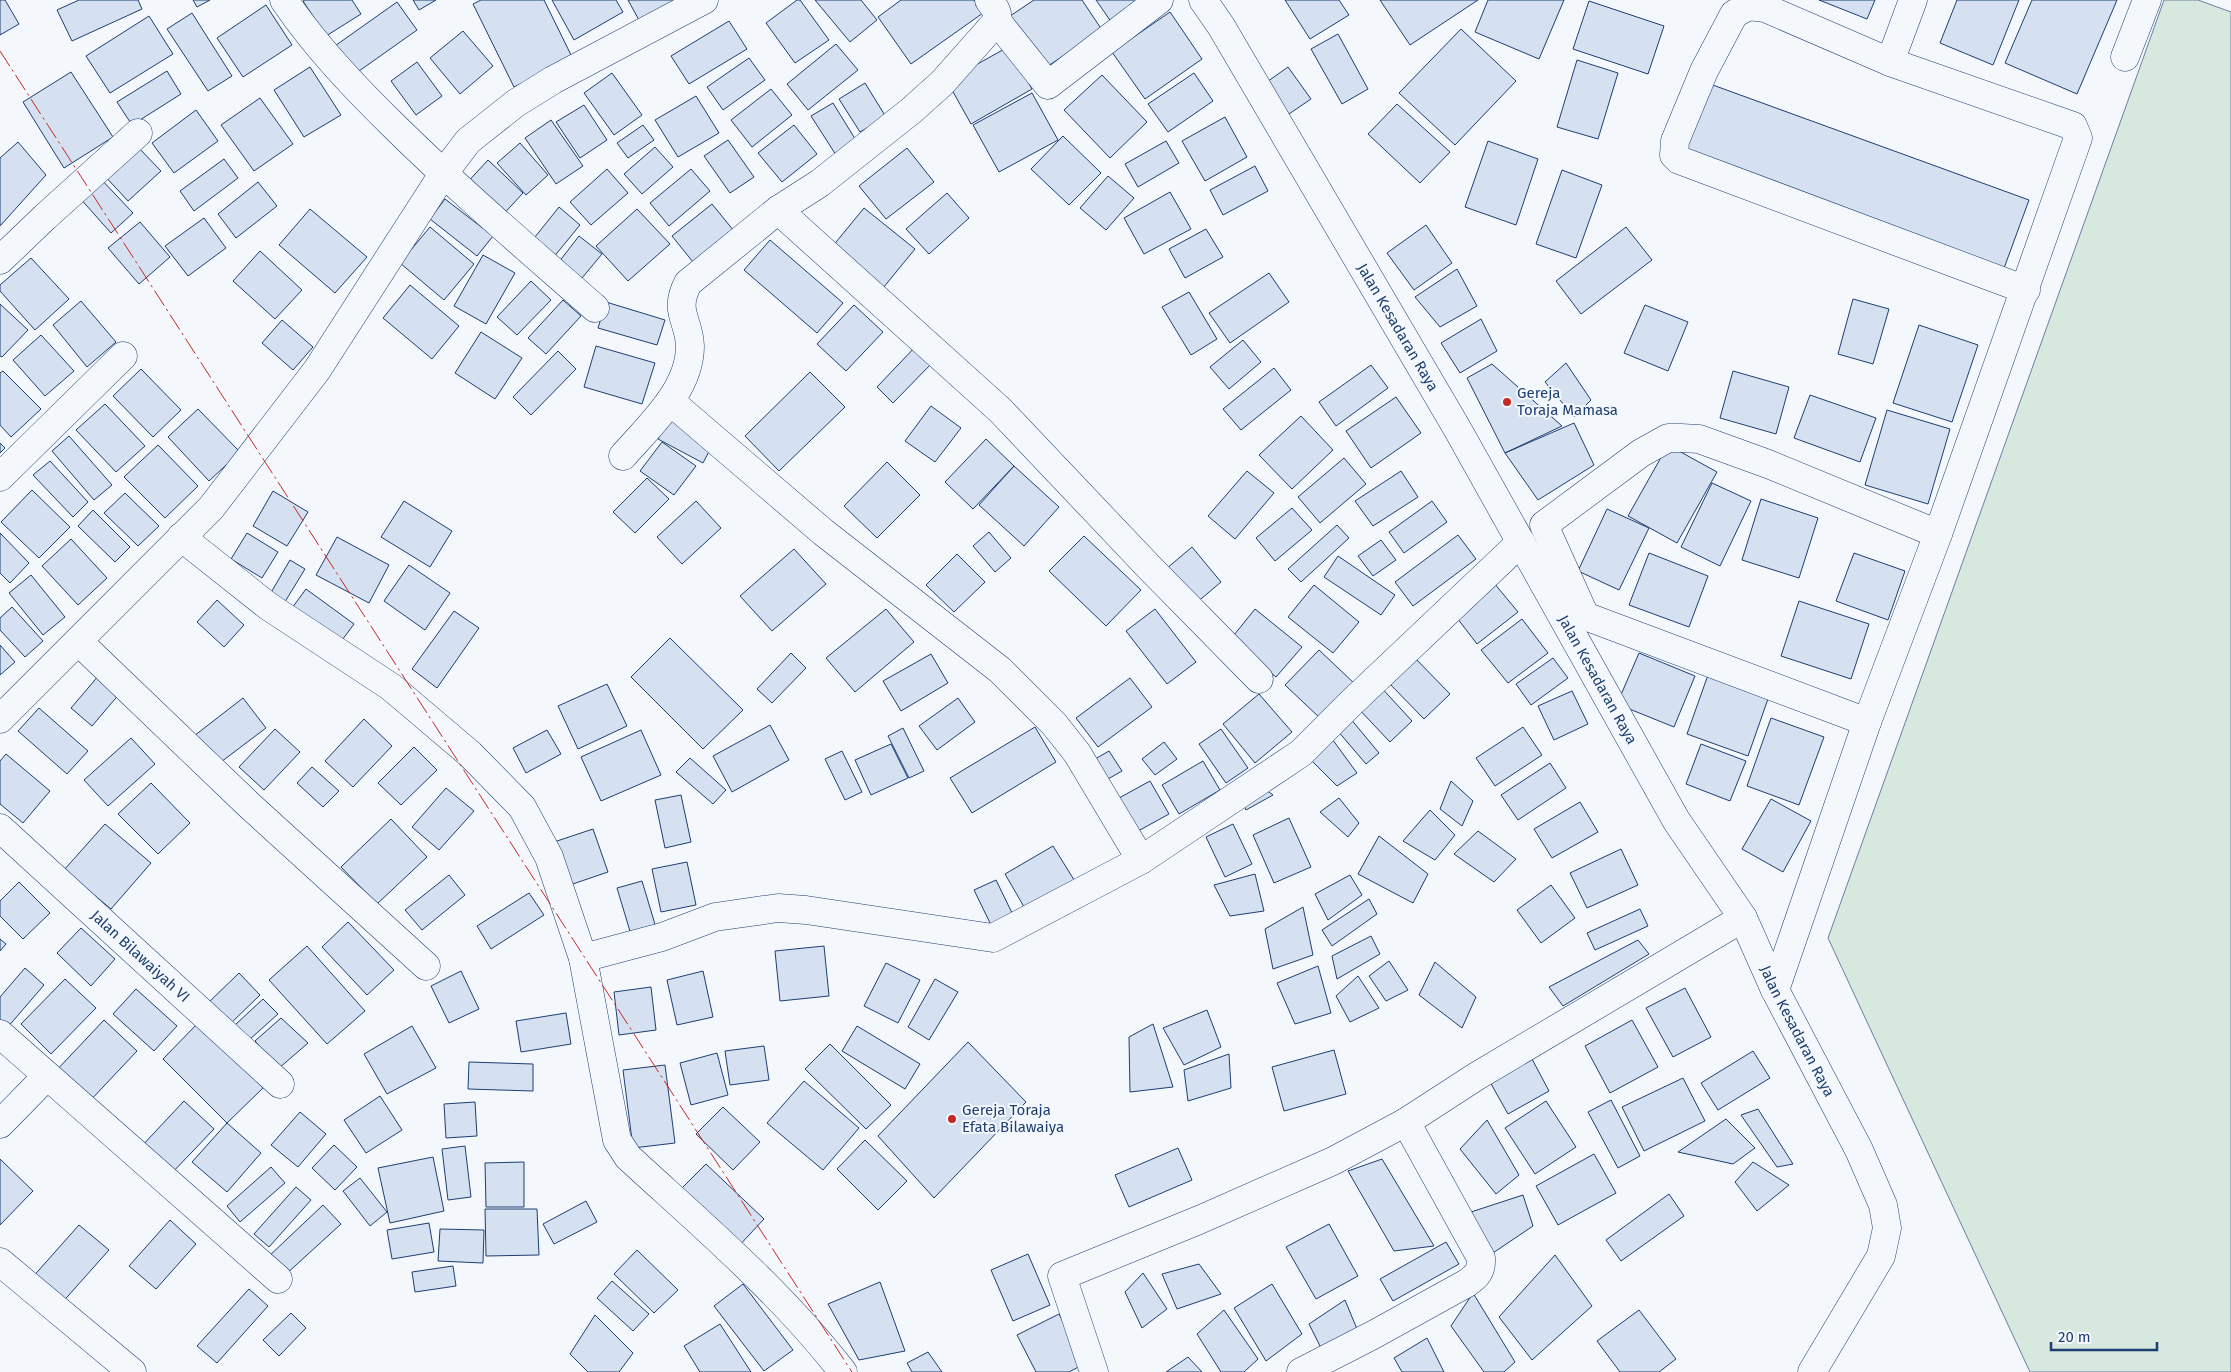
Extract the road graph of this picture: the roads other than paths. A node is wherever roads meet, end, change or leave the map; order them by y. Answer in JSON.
{"nodes":[{"id":1,"x":284,"y":0,"type":"edge"},
{"id":2,"x":704,"y":0,"type":"edge"},
{"id":3,"x":1159,"y":0,"type":"edge"},
{"id":4,"x":1203,"y":0,"type":"edge"},
{"id":5,"x":1913,"y":0,"type":"edge"},
{"id":6,"x":2147,"y":0,"type":"edge"},
{"id":7,"x":993,"y":10,"type":"edge"},
{"id":8,"x":2126,"y":57,"type":"dead end"},
{"id":9,"x":1890,"y":62,"type":"junction"},
{"id":10,"x":138,"y":133,"type":"dead end"},
{"id":11,"x":443,"y":174,"type":"junction"},
{"id":12,"x":778,"y":210,"type":"junction"},
{"id":13,"x":0,"y":260,"type":"edge"},
{"id":14,"x":2026,"y":290,"type":"junction"},
{"id":15,"x":595,"y":308,"type":"dead end"},
{"id":16,"x":123,"y":356,"type":"dead end"},
{"id":17,"x":670,"y":401,"type":"junction"},
{"id":18,"x":623,"y":456,"type":"dead end"},
{"id":19,"x":0,"y":477,"type":"edge"},
{"id":20,"x":1938,"y":534,"type":"junction"},
{"id":21,"x":181,"y":537,"type":"junction"},
{"id":22,"x":1521,"y":542,"type":"junction"},
{"id":23,"x":79,"y":642,"type":"junction"},
{"id":24,"x":1259,"y":679,"type":"dead end"},
{"id":25,"x":0,"y":719,"type":"edge"},
{"id":26,"x":1867,"y":722,"type":"junction"},
{"id":27,"x":0,"y":828,"type":"edge"},
{"id":28,"x":1141,"y":860,"type":"junction"},
{"id":29,"x":1743,"y":918,"type":"junction"},
{"id":30,"x":583,"y":958,"type":"junction"},
{"id":31,"x":426,"y":966,"type":"dead end"},
{"id":32,"x":1775,"y":990,"type":"junction"},
{"id":33,"x":0,"y":1034,"type":"edge"},
{"id":34,"x":47,"y":1076,"type":"junction"},
{"id":35,"x":280,"y":1084,"type":"dead end"},
{"id":36,"x":1406,"y":1122,"type":"junction"},
{"id":37,"x":0,"y":1124,"type":"edge"},
{"id":38,"x":0,"y":1262,"type":"edge"},
{"id":39,"x":278,"y":1279,"type":"dead end"},
{"id":40,"x":132,"y":1372,"type":"edge"},
{"id":41,"x":843,"y":1372,"type":"edge"},
{"id":42,"x":1094,"y":1372,"type":"edge"},
{"id":43,"x":1301,"y":1372,"type":"edge"},
{"id":44,"x":1812,"y":1372,"type":"edge"}],
"edges":[{"from":1,"to":11,"type":"street"},
{"from":2,"to":11,"type":"street"},
{"from":3,"to":7,"type":"street"},
{"from":4,"to":22,"type":"street","name":"Jalan Kesadaran Raya"},
{"from":5,"to":9,"type":"street"},
{"from":6,"to":8,"type":"street"},
{"from":7,"to":12,"type":"street"},
{"from":9,"to":14,"type":"street"},
{"from":9,"to":14,"type":"street"},
{"from":10,"to":13,"type":"street"},
{"from":11,"to":15,"type":"street"},
{"from":11,"to":21,"type":"street"},
{"from":12,"to":17,"type":"street"},
{"from":12,"to":24,"type":"street"},
{"from":14,"to":20,"type":"street"},
{"from":16,"to":19,"type":"street"},
{"from":17,"to":18,"type":"street"},
{"from":17,"to":28,"type":"street"},
{"from":20,"to":26,"type":"street"},
{"from":20,"to":26,"type":"street"},
{"from":21,"to":23,"type":"street"},
{"from":21,"to":30,"type":"street"},
{"from":22,"to":28,"type":"street"},
{"from":22,"to":29,"type":"street","name":"Jalan Kesadaran Raya"},
{"from":23,"to":25,"type":"street"},
{"from":23,"to":31,"type":"street"},
{"from":26,"to":32,"type":"street"},
{"from":27,"to":35,"type":"street","name":"Jalan Bilawaiyah VI"},
{"from":28,"to":30,"type":"street"},
{"from":29,"to":32,"type":"street","name":"Jalan Kesadaran Raya"},
{"from":29,"to":36,"type":"street"},
{"from":30,"to":41,"type":"street"},
{"from":32,"to":44,"type":"street","name":"Jalan Kesadaran Raya"},
{"from":33,"to":34,"type":"street"},
{"from":34,"to":37,"type":"street"},
{"from":34,"to":39,"type":"street"},
{"from":36,"to":42,"type":"street"},
{"from":36,"to":43,"type":"street"},
{"from":38,"to":40,"type":"street"}]}
